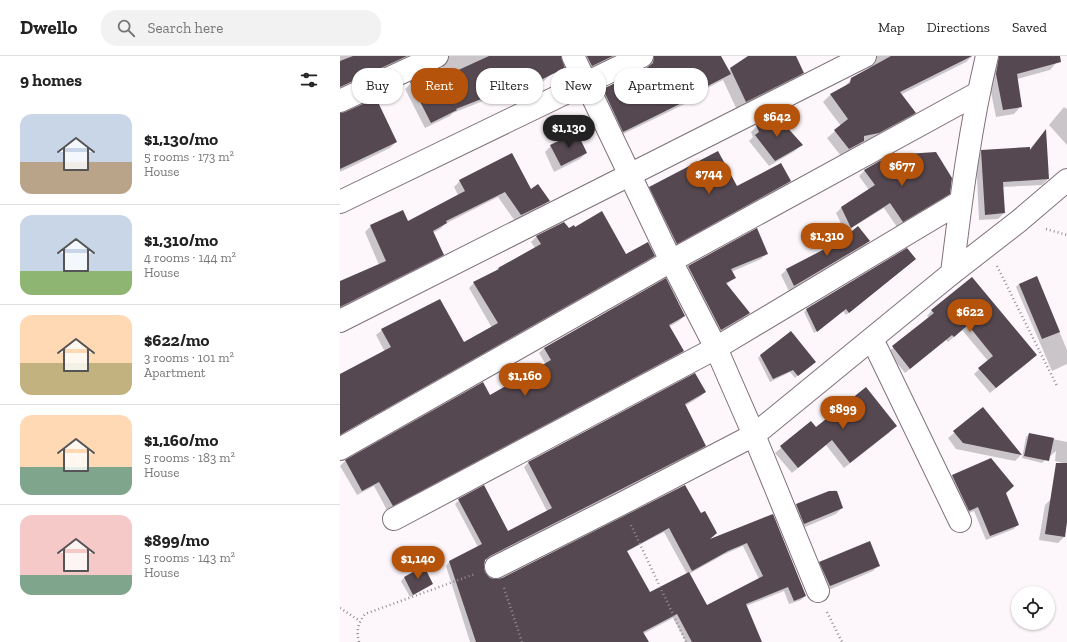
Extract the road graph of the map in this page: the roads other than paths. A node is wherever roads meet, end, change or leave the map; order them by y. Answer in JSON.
{"nodes":[{"id":1,"x":437,"y":56,"type":"edge"},
{"id":2,"x":573,"y":56,"type":"edge"},
{"id":3,"x":642,"y":56,"type":"edge"},
{"id":4,"x":866,"y":56,"type":"edge"},
{"id":5,"x":987,"y":56,"type":"edge"},
{"id":6,"x":579,"y":68,"type":"edge"},
{"id":7,"x":606,"y":73,"type":"edge"},
{"id":8,"x":978,"y":93,"type":"junction"},
{"id":9,"x":551,"y":100,"type":"edge"},
{"id":10,"x":340,"y":101,"type":"edge"},
{"id":11,"x":596,"y":104,"type":"edge"},
{"id":12,"x":630,"y":175,"type":"junction"},
{"id":13,"x":1067,"y":180,"type":"edge"},
{"id":14,"x":340,"y":202,"type":"edge"},
{"id":15,"x":960,"y":202,"type":"junction"},
{"id":16,"x":671,"y":261,"type":"junction"},
{"id":17,"x":952,"y":273,"type":"junction"},
{"id":18,"x":340,"y":320,"type":"edge"},
{"id":19,"x":872,"y":339,"type":"junction"},
{"id":20,"x":716,"y":348,"type":"junction"},
{"id":21,"x":754,"y":435,"type":"junction"},
{"id":22,"x":340,"y":449,"type":"edge"},
{"id":23,"x":394,"y":519,"type":"dead end"},
{"id":24,"x":960,"y":520,"type":"dead end"},
{"id":25,"x":496,"y":567,"type":"road end"},
{"id":26,"x":818,"y":592,"type":"road end"}],
"edges":[{"from":1,"to":10,"type":"street"},
{"from":2,"to":6,"type":"street"},
{"from":3,"to":7,"type":"street"},
{"from":4,"to":12,"type":"street"},
{"from":5,"to":8,"type":"street"},
{"from":8,"to":15,"type":"street"},
{"from":8,"to":16,"type":"street"},
{"from":9,"to":14,"type":"street"},
{"from":11,"to":12,"type":"street"},
{"from":12,"to":16,"type":"street"},
{"from":12,"to":18,"type":"street"},
{"from":13,"to":17,"type":"street"},
{"from":15,"to":17,"type":"street"},
{"from":15,"to":20,"type":"street"},
{"from":16,"to":20,"type":"street"},
{"from":16,"to":22,"type":"street"},
{"from":17,"to":19,"type":"street"},
{"from":19,"to":21,"type":"street"},
{"from":19,"to":24,"type":"street"},
{"from":20,"to":21,"type":"street"},
{"from":20,"to":23,"type":"street"},
{"from":21,"to":25,"type":"street"},
{"from":21,"to":26,"type":"street"}]}
